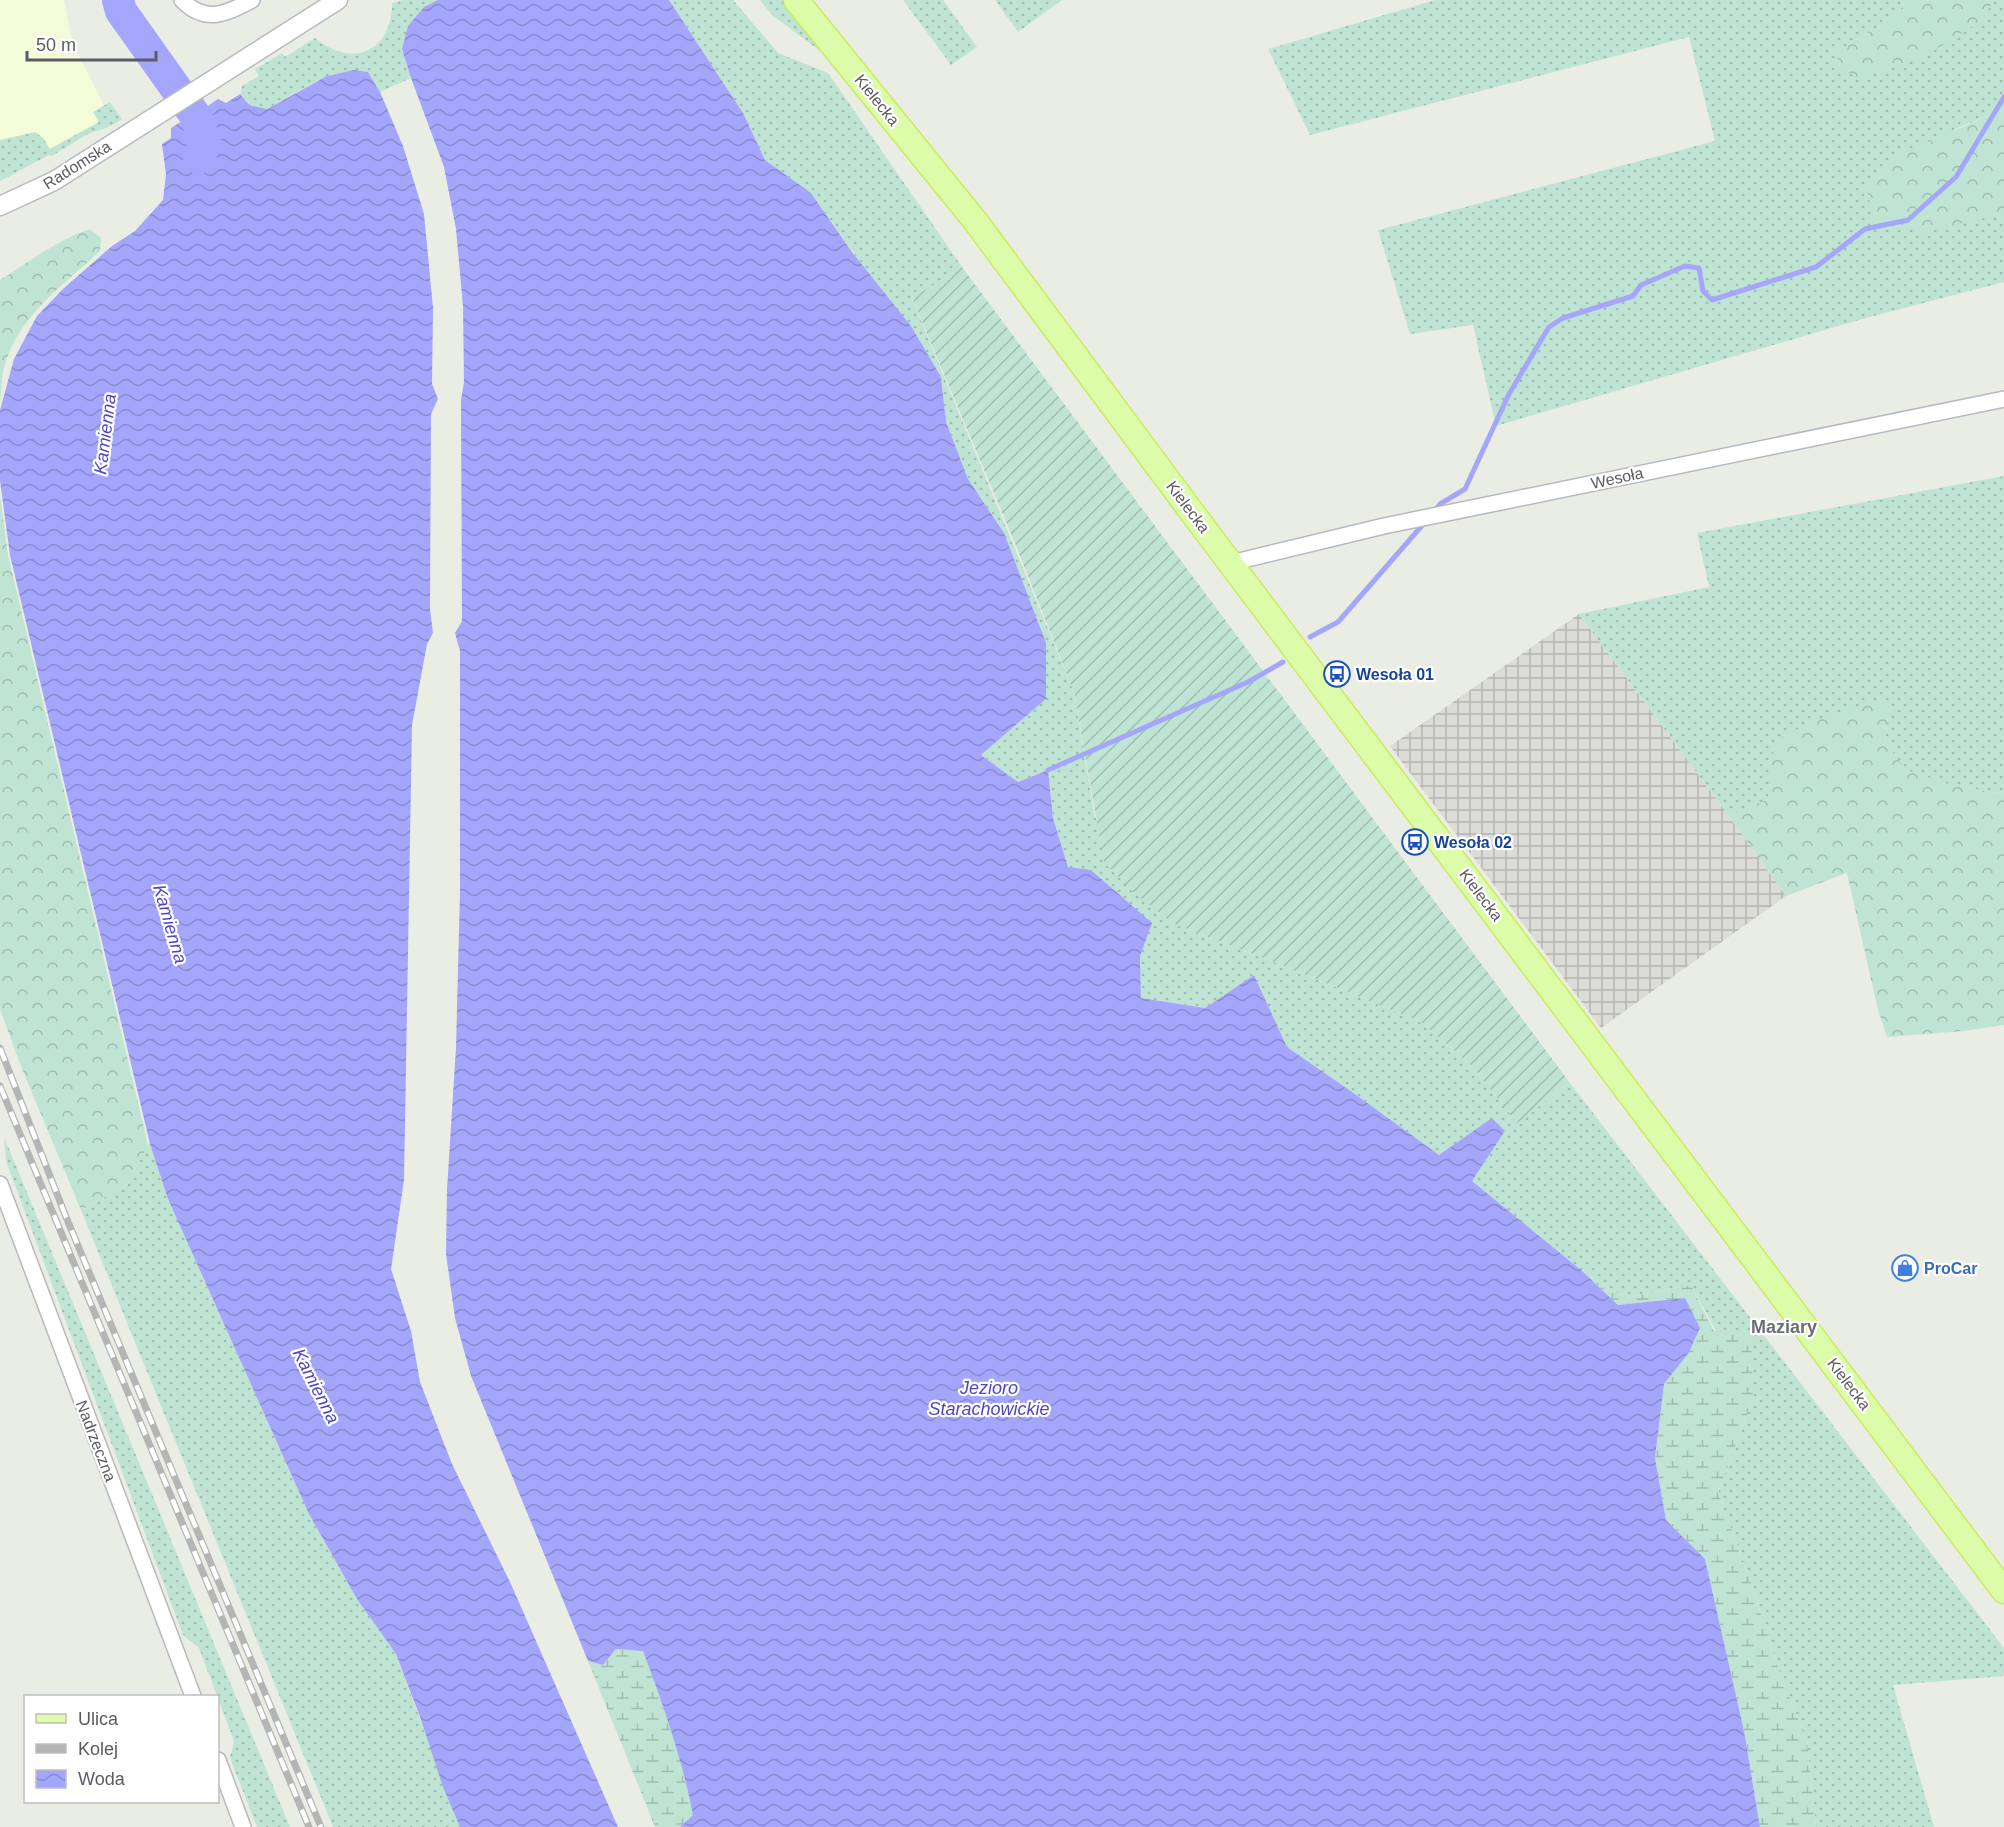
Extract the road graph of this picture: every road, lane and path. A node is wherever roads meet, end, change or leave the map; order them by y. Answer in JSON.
{"nodes":[{"id":1,"x":182,"y":0,"type":"edge"},
{"id":2,"x":252,"y":0,"type":"edge"},
{"id":3,"x":338,"y":0,"type":"edge"},
{"id":4,"x":796,"y":0,"type":"edge"},
{"id":5,"x":812,"y":0,"type":"edge"},
{"id":6,"x":958,"y":200,"type":"junction"},
{"id":7,"x":0,"y":206,"type":"edge"},
{"id":8,"x":2004,"y":399,"type":"edge"},
{"id":9,"x":1231,"y":563,"type":"junction"},
{"id":10,"x":0,"y":1184,"type":"edge"},
{"id":11,"x":2004,"y":1591,"type":"edge"},
{"id":12,"x":193,"y":1695,"type":"edge"},
{"id":13,"x":219,"y":1763,"type":"edge"},
{"id":14,"x":243,"y":1827,"type":"edge"}],
"edges":[{"from":1,"to":2,"type":"street"},
{"from":3,"to":7,"type":"street","name":"Radomska"},
{"from":4,"to":6,"type":"main road","name":"Kielecka"},
{"from":5,"to":6,"type":"main road","name":"Kielecka"},
{"from":6,"to":9,"type":"main road","name":"Kielecka"},
{"from":8,"to":9,"type":"street","name":"Wesoła"},
{"from":9,"to":11,"type":"main road","name":"Kielecka"},
{"from":10,"to":12,"type":"street","name":"Nadrzeczna"},
{"from":13,"to":14,"type":"street"}]}
